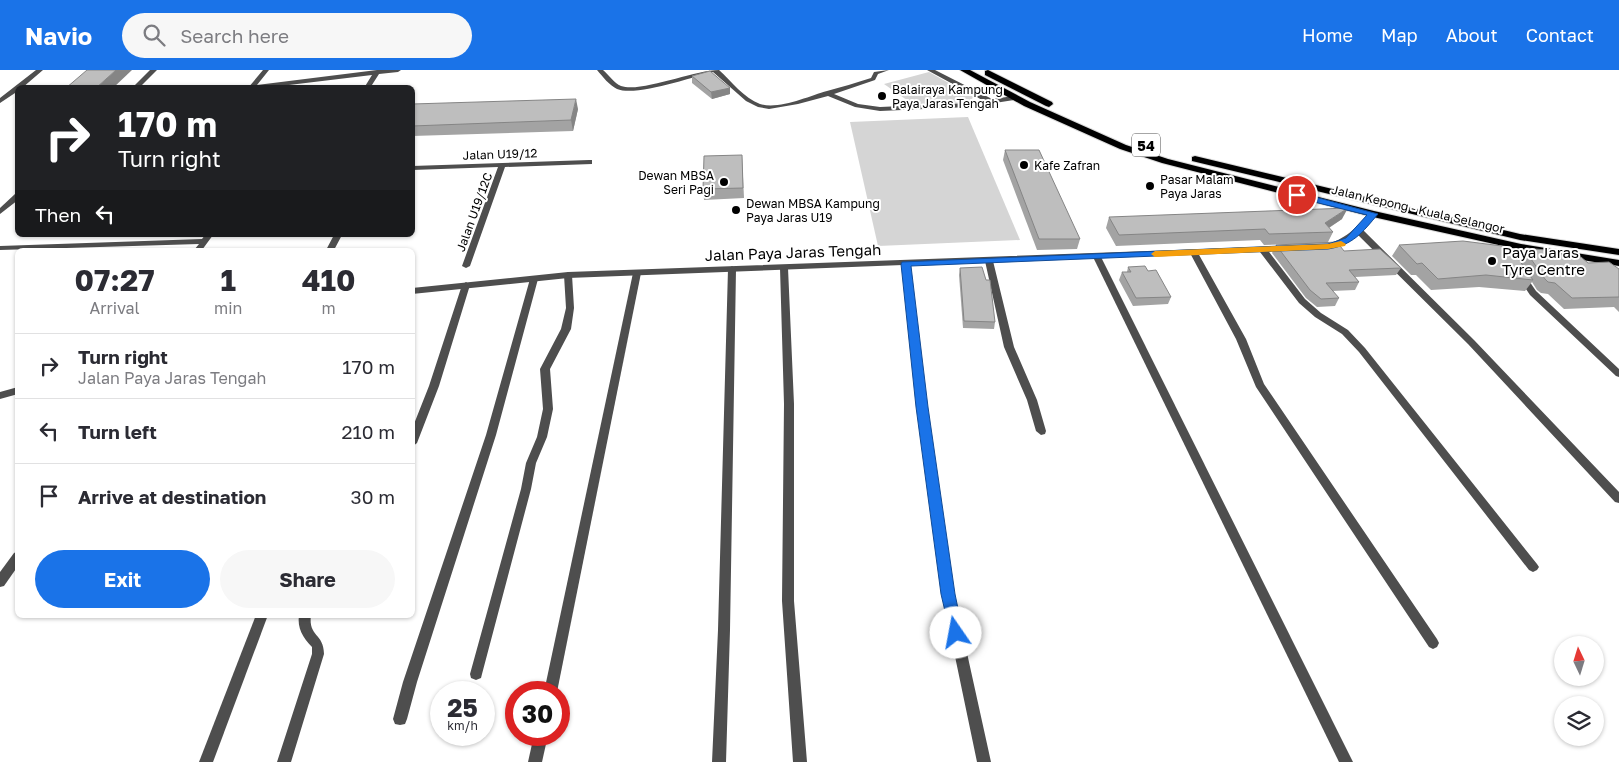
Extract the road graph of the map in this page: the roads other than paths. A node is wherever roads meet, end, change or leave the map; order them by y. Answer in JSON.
{"nodes":[{"id":1,"x":40,"y":70,"type":"edge"},
{"id":2,"x":154,"y":70,"type":"edge"},
{"id":3,"x":266,"y":70,"type":"edge"},
{"id":4,"x":398,"y":70,"type":"edge"},
{"id":5,"x":600,"y":70,"type":"edge"},
{"id":6,"x":714,"y":70,"type":"edge"},
{"id":7,"x":886,"y":70,"type":"edge"},
{"id":8,"x":930,"y":70,"type":"edge"},
{"id":9,"x":964,"y":70,"type":"edge"},
{"id":10,"x":983,"y":70,"type":"edge"},
{"id":11,"x":377,"y":72,"type":"junction"},
{"id":12,"x":873,"y":72,"type":"edge"},
{"id":13,"x":22,"y":85,"type":"edge"},
{"id":14,"x":139,"y":85,"type":"edge"},
{"id":15,"x":254,"y":85,"type":"edge"},
{"id":16,"x":269,"y":85,"type":"edge"},
{"id":17,"x":368,"y":85,"type":"edge"},
{"id":18,"x":15,"y":90,"type":"edge"},
{"id":19,"x":827,"y":93,"type":"junction"},
{"id":20,"x":1014,"y":98,"type":"junction"},
{"id":21,"x":0,"y":102,"type":"edge"},
{"id":22,"x":992,"y":102,"type":"junction"},
{"id":23,"x":589,"y":162,"type":"dead end"},
{"id":24,"x":502,"y":165,"type":"junction"},
{"id":25,"x":415,"y":168,"type":"edge"},
{"id":26,"x":15,"y":199,"type":"edge"},
{"id":27,"x":0,"y":212,"type":"edge"},
{"id":28,"x":1373,"y":214,"type":"junction"},
{"id":29,"x":1358,"y":230,"type":"junction"},
{"id":30,"x":206,"y":238,"type":"edge"},
{"id":31,"x":1497,"y":242,"type":"junction"},
{"id":32,"x":1319,"y":247,"type":"edge"},
{"id":33,"x":0,"y":248,"type":"edge"},
{"id":34,"x":1300,"y":248,"type":"edge"},
{"id":35,"x":1263,"y":250,"type":"junction"},
{"id":36,"x":1619,"y":252,"type":"edge"},
{"id":37,"x":1194,"y":253,"type":"junction"},
{"id":38,"x":1507,"y":256,"type":"edge"},
{"id":39,"x":1097,"y":257,"type":"junction"},
{"id":40,"x":1594,"y":260,"type":"junction"},
{"id":41,"x":989,"y":261,"type":"junction"},
{"id":42,"x":1619,"y":263,"type":"edge"},
{"id":43,"x":906,"y":264,"type":"junction"},
{"id":44,"x":466,"y":266,"type":"dead end"},
{"id":45,"x":784,"y":268,"type":"junction"},
{"id":46,"x":732,"y":270,"type":"junction"},
{"id":47,"x":1606,"y":270,"type":"edge"},
{"id":48,"x":1517,"y":271,"type":"edge"},
{"id":49,"x":637,"y":273,"type":"junction"},
{"id":50,"x":568,"y":275,"type":"junction"},
{"id":51,"x":534,"y":279,"type":"junction"},
{"id":52,"x":466,"y":285,"type":"junction"},
{"id":53,"x":415,"y":292,"type":"edge"},
{"id":54,"x":1619,"y":374,"type":"edge"},
{"id":55,"x":15,"y":391,"type":"edge"},
{"id":56,"x":0,"y":396,"type":"edge"},
{"id":57,"x":1040,"y":431,"type":"dead end"},
{"id":58,"x":415,"y":435,"type":"edge"},
{"id":59,"x":1619,"y":499,"type":"edge"},
{"id":60,"x":15,"y":560,"type":"edge"},
{"id":61,"x":1534,"y":567,"type":"dead end"},
{"id":62,"x":0,"y":582,"type":"edge"},
{"id":63,"x":261,"y":618,"type":"edge"},
{"id":64,"x":305,"y":618,"type":"edge"},
{"id":65,"x":1433,"y":643,"type":"dead end"},
{"id":66,"x":476,"y":674,"type":"dead end"},
{"id":67,"x":552,"y":681,"type":"edge"},
{"id":68,"x":400,"y":719,"type":"dead end"},
{"id":69,"x":538,"y":746,"type":"edge"},
{"id":70,"x":206,"y":762,"type":"edge"},
{"id":71,"x":284,"y":762,"type":"edge"},
{"id":72,"x":534,"y":762,"type":"edge"},
{"id":73,"x":719,"y":762,"type":"edge"},
{"id":74,"x":800,"y":762,"type":"edge"},
{"id":75,"x":984,"y":762,"type":"edge"},
{"id":76,"x":1346,"y":762,"type":"edge"}],
"edges":[{"from":1,"to":13,"type":"street"},
{"from":2,"to":14,"type":"street"},
{"from":3,"to":15,"type":"street"},
{"from":4,"to":11,"type":"street"},
{"from":5,"to":6,"type":"street"},
{"from":6,"to":19,"type":"street"},
{"from":7,"to":12,"type":"street"},
{"from":8,"to":22,"type":"street"},
{"from":9,"to":20,"type":"highway","name":"Jalan Kepong - Kuala Selangor","number":"54"},
{"from":10,"to":36,"type":"highway","name":"Jalan Kepong - Kuala Selangor","number":"54"},
{"from":11,"to":16,"type":"street"},
{"from":11,"to":17,"type":"street"},
{"from":12,"to":19,"type":"street"},
{"from":18,"to":21,"type":"street"},
{"from":19,"to":22,"type":"street"},
{"from":20,"to":22,"type":"street"},
{"from":20,"to":28,"type":"highway","name":"Jalan Kepong - Kuala Selangor","number":"54"},
{"from":23,"to":24,"type":"street","name":"Jalan U19/12"},
{"from":24,"to":25,"type":"street","name":"Jalan U19/12"},
{"from":24,"to":44,"type":"street","name":"Jalan U19/12C"},
{"from":26,"to":27,"type":"street"},
{"from":28,"to":29,"type":"street"},
{"from":28,"to":31,"type":"highway","name":"Jalan Kepong - Kuala Selangor","number":"54"},
{"from":29,"to":32,"type":"street"},
{"from":29,"to":59,"type":"street"},
{"from":30,"to":33,"type":"street"},
{"from":31,"to":38,"type":"street"},
{"from":31,"to":40,"type":"highway","name":"Jalan Kepong - Kuala Selangor","number":"54"},
{"from":34,"to":35,"type":"street","name":"Jalan Paya Jaras Tengah"},
{"from":35,"to":37,"type":"street","name":"Jalan Paya Jaras Tengah"},
{"from":35,"to":61,"type":"street"},
{"from":37,"to":39,"type":"street","name":"Jalan Paya Jaras Tengah"},
{"from":37,"to":65,"type":"street"},
{"from":39,"to":41,"type":"street","name":"Jalan Paya Jaras Tengah"},
{"from":39,"to":76,"type":"street"},
{"from":40,"to":42,"type":"highway","name":"Jalan Kepong - Kuala Selangor","number":"54"},
{"from":40,"to":47,"type":"street"},
{"from":41,"to":43,"type":"street","name":"Jalan Paya Jaras Tengah"},
{"from":41,"to":57,"type":"street"},
{"from":43,"to":45,"type":"street","name":"Jalan Paya Jaras Tengah"},
{"from":43,"to":75,"type":"street"},
{"from":45,"to":46,"type":"street","name":"Jalan Paya Jaras Tengah"},
{"from":45,"to":74,"type":"street"},
{"from":46,"to":49,"type":"street","name":"Jalan Paya Jaras Tengah"},
{"from":46,"to":73,"type":"street"},
{"from":48,"to":54,"type":"street"},
{"from":49,"to":50,"type":"street","name":"Jalan Paya Jaras Tengah"},
{"from":49,"to":67,"type":"street"},
{"from":50,"to":51,"type":"street","name":"Jalan Paya Jaras Tengah"},
{"from":50,"to":66,"type":"street"},
{"from":51,"to":52,"type":"street","name":"Jalan Paya Jaras Tengah"},
{"from":51,"to":68,"type":"street"},
{"from":52,"to":53,"type":"street","name":"Jalan Paya Jaras Tengah"},
{"from":52,"to":58,"type":"street"},
{"from":55,"to":56,"type":"street"},
{"from":60,"to":62,"type":"street"},
{"from":63,"to":70,"type":"street"},
{"from":64,"to":71,"type":"street"},
{"from":69,"to":72,"type":"street"}]}
